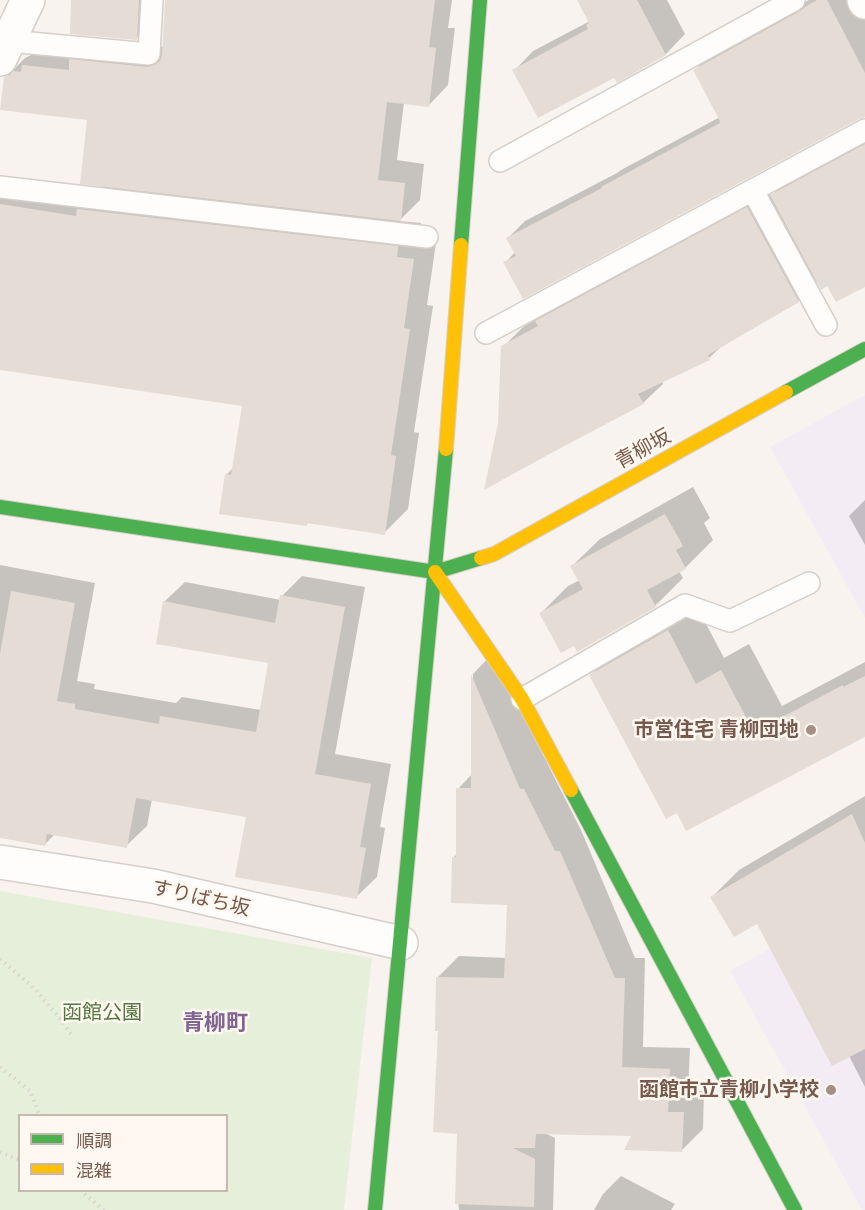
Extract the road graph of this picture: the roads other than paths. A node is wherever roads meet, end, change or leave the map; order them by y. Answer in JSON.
{"nodes":[{"id":1,"x":28,"y":0,"type":"edge"},
{"id":2,"x":152,"y":0,"type":"edge"},
{"id":3,"x":480,"y":0,"type":"edge"},
{"id":4,"x":794,"y":0,"type":"edge"},
{"id":5,"x":4,"y":50,"type":"edge"},
{"id":6,"x":865,"y":130,"type":"edge"},
{"id":7,"x":500,"y":162,"type":"dead end"},
{"id":8,"x":0,"y":187,"type":"edge"},
{"id":9,"x":753,"y":191,"type":"junction"},
{"id":10,"x":427,"y":237,"type":"dead end"},
{"id":11,"x":826,"y":325,"type":"dead end"},
{"id":12,"x":486,"y":333,"type":"dead end"},
{"id":13,"x":865,"y":349,"type":"edge"},
{"id":14,"x":0,"y":507,"type":"edge"},
{"id":15,"x":435,"y":572,"type":"junction"},
{"id":16,"x":809,"y":583,"type":"dead end"},
{"id":17,"x":522,"y":699,"type":"junction"},
{"id":18,"x":0,"y":862,"type":"edge"},
{"id":19,"x":401,"y":943,"type":"junction"},
{"id":20,"x":375,"y":1210,"type":"edge"},
{"id":21,"x":795,"y":1210,"type":"edge"}],
"edges":[{"from":1,"to":5,"type":"street"},
{"from":2,"to":5,"type":"lane"},
{"from":3,"to":15,"type":"street"},
{"from":4,"to":7,"type":"lane"},
{"from":6,"to":9,"type":"lane"},
{"from":8,"to":10,"type":"lane"},
{"from":9,"to":11,"type":"lane"},
{"from":9,"to":12,"type":"lane"},
{"from":13,"to":15,"type":"street","name":"青柳坂"},
{"from":14,"to":15,"type":"street"},
{"from":15,"to":17,"type":"street"},
{"from":15,"to":19,"type":"street"},
{"from":16,"to":17,"type":"lane"},
{"from":17,"to":21,"type":"street"},
{"from":18,"to":19,"type":"street","name":"すりばち坂"},
{"from":19,"to":20,"type":"street"}]}
